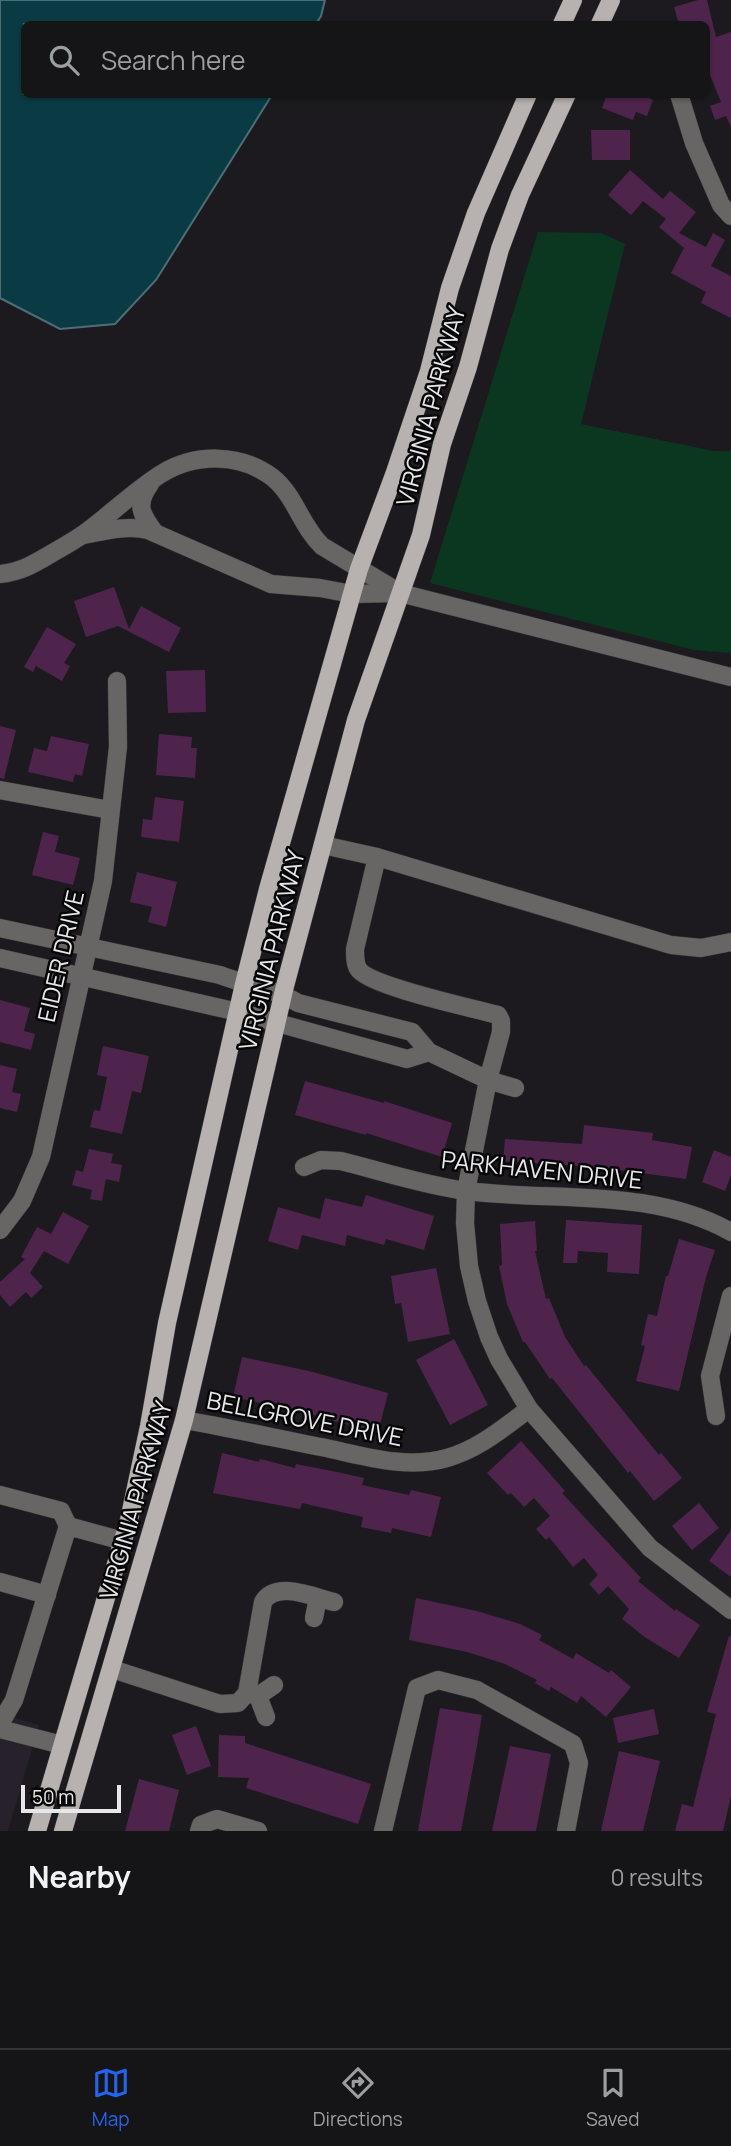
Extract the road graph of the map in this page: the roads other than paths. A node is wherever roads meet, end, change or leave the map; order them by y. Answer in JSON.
{"nodes":[{"id":1,"x":573,"y":0,"type":"edge"},
{"id":2,"x":611,"y":0,"type":"edge"},
{"id":3,"x":566,"y":21,"type":"edge"},
{"id":4,"x":601,"y":21,"type":"edge"},
{"id":5,"x":526,"y":98,"type":"edge"},
{"id":6,"x":565,"y":98,"type":"edge"},
{"id":7,"x":680,"y":98,"type":"edge"},
{"id":8,"x":731,"y":216,"type":"edge"},
{"id":9,"x":152,"y":481,"type":"junction"},
{"id":10,"x":155,"y":533,"type":"junction"},
{"id":11,"x":83,"y":535,"type":"junction"},
{"id":12,"x":359,"y":569,"type":"junction"},
{"id":13,"x":0,"y":574,"type":"edge"},
{"id":14,"x":400,"y":593,"type":"junction"},
{"id":15,"x":352,"y":594,"type":"junction"},
{"id":16,"x":731,"y":677,"type":"edge"},
{"id":17,"x":117,"y":681,"type":"dead end"},
{"id":18,"x":0,"y":790,"type":"edge"},
{"id":19,"x":110,"y":810,"type":"junction"},
{"id":20,"x":323,"y":845,"type":"junction"},
{"id":21,"x":377,"y":857,"type":"junction"},
{"id":22,"x":0,"y":928,"type":"edge"},
{"id":23,"x":731,"y":942,"type":"edge"},
{"id":24,"x":88,"y":946,"type":"junction"},
{"id":25,"x":0,"y":958,"type":"edge"},
{"id":26,"x":80,"y":976,"type":"junction"},
{"id":27,"x":244,"y":984,"type":"junction"},
{"id":28,"x":283,"y":994,"type":"junction"},
{"id":29,"x":238,"y":1012,"type":"junction"},
{"id":30,"x":277,"y":1022,"type":"junction"},
{"id":31,"x":429,"y":1052,"type":"junction"},
{"id":32,"x":488,"y":1080,"type":"junction"},
{"id":33,"x":515,"y":1088,"type":"dead end"},
{"id":34,"x":304,"y":1167,"type":"dead end"},
{"id":35,"x":466,"y":1191,"type":"junction"},
{"id":36,"x":0,"y":1230,"type":"edge"},
{"id":37,"x":731,"y":1232,"type":"edge"},
{"id":38,"x":731,"y":1296,"type":"edge"},
{"id":39,"x":529,"y":1409,"type":"junction"},
{"id":40,"x":716,"y":1416,"type":"dead end"},
{"id":41,"x":184,"y":1420,"type":"junction"},
{"id":42,"x":0,"y":1496,"type":"edge"},
{"id":43,"x":68,"y":1526,"type":"junction"},
{"id":44,"x":123,"y":1541,"type":"junction"},
{"id":45,"x":0,"y":1582,"type":"edge"},
{"id":46,"x":47,"y":1595,"type":"junction"},
{"id":47,"x":731,"y":1611,"type":"edge"},
{"id":48,"x":314,"y":1618,"type":"dead end"},
{"id":49,"x":99,"y":1622,"type":"junction"},
{"id":50,"x":123,"y":1629,"type":"junction"},
{"id":51,"x":111,"y":1669,"type":"junction"},
{"id":52,"x":274,"y":1685,"type":"dead end"},
{"id":53,"x":253,"y":1695,"type":"junction"},
{"id":54,"x":266,"y":1717,"type":"dead end"},
{"id":55,"x":0,"y":1726,"type":"edge"},
{"id":56,"x":62,"y":1745,"type":"junction"},
{"id":57,"x":87,"y":1752,"type":"junction"},
{"id":58,"x":204,"y":1826,"type":"edge"},
{"id":59,"x":37,"y":1831,"type":"edge"},
{"id":60,"x":63,"y":1831,"type":"edge"},
{"id":61,"x":258,"y":1831,"type":"edge"},
{"id":62,"x":383,"y":1831,"type":"edge"},
{"id":63,"x":566,"y":1831,"type":"edge"}],
"edges":[{"from":1,"to":3,"type":"main road"},
{"from":2,"to":4,"type":"main road"},
{"from":5,"to":12,"type":"main road","name":"VIRGINIA PARKWAY"},
{"from":6,"to":14,"type":"main road","name":"VIRGINIA PARKWAY"},
{"from":7,"to":8,"type":"street"},
{"from":9,"to":10,"type":"street"},
{"from":9,"to":11,"type":"street"},
{"from":9,"to":12,"type":"street"},
{"from":10,"to":11,"type":"street"},
{"from":10,"to":15,"type":"street"},
{"from":11,"to":13,"type":"street"},
{"from":12,"to":14,"type":"street"},
{"from":12,"to":15,"type":"main road","name":"VIRGINIA PARKWAY"},
{"from":14,"to":15,"type":"street"},
{"from":14,"to":16,"type":"street"},
{"from":14,"to":20,"type":"main road","name":"VIRGINIA PARKWAY"},
{"from":15,"to":27,"type":"main road","name":"VIRGINIA PARKWAY"},
{"from":17,"to":19,"type":"street","name":"EIDER DRIVE"},
{"from":18,"to":19,"type":"street"},
{"from":19,"to":24,"type":"street","name":"EIDER DRIVE"},
{"from":20,"to":21,"type":"street"},
{"from":20,"to":28,"type":"main road","name":"VIRGINIA PARKWAY"},
{"from":21,"to":23,"type":"street"},
{"from":21,"to":32,"type":"street"},
{"from":22,"to":24,"type":"street"},
{"from":24,"to":26,"type":"street","name":"EIDER DRIVE"},
{"from":24,"to":27,"type":"street"},
{"from":25,"to":26,"type":"street"},
{"from":26,"to":29,"type":"street"},
{"from":26,"to":36,"type":"street","name":"EIDER DRIVE"},
{"from":27,"to":28,"type":"street"},
{"from":27,"to":29,"type":"main road","name":"VIRGINIA PARKWAY"},
{"from":28,"to":30,"type":"main road","name":"VIRGINIA PARKWAY"},
{"from":28,"to":31,"type":"street"},
{"from":29,"to":30,"type":"street"},
{"from":29,"to":44,"type":"main road","name":"VIRGINIA PARKWAY"},
{"from":30,"to":31,"type":"street"},
{"from":30,"to":41,"type":"main road","name":"VIRGINIA PARKWAY"},
{"from":31,"to":32,"type":"street"},
{"from":32,"to":33,"type":"street"},
{"from":32,"to":35,"type":"street"},
{"from":34,"to":35,"type":"street","name":"PARKHAVEN DRIVE"},
{"from":35,"to":37,"type":"street","name":"PARKHAVEN DRIVE"},
{"from":35,"to":39,"type":"street"},
{"from":38,"to":40,"type":"street"},
{"from":39,"to":41,"type":"street","name":"BELLGROVE DRIVE"},
{"from":39,"to":47,"type":"street"},
{"from":41,"to":50,"type":"main road","name":"VIRGINIA PARKWAY"},
{"from":42,"to":43,"type":"street"},
{"from":43,"to":44,"type":"street"},
{"from":43,"to":46,"type":"street"},
{"from":44,"to":49,"type":"main road","name":"VIRGINIA PARKWAY"},
{"from":45,"to":46,"type":"street"},
{"from":46,"to":55,"type":"street"},
{"from":48,"to":53,"type":"street"},
{"from":49,"to":50,"type":"main road"},
{"from":49,"to":56,"type":"main road","name":"VIRGINIA PARKWAY"},
{"from":50,"to":51,"type":"main road","name":"VIRGINIA PARKWAY"},
{"from":51,"to":53,"type":"street"},
{"from":51,"to":57,"type":"main road","name":"VIRGINIA PARKWAY"},
{"from":52,"to":53,"type":"street"},
{"from":53,"to":54,"type":"street"},
{"from":55,"to":56,"type":"street"},
{"from":56,"to":57,"type":"main road"},
{"from":56,"to":59,"type":"main road","name":"VIRGINIA PARKWAY"},
{"from":57,"to":60,"type":"main road","name":"VIRGINIA PARKWAY"},
{"from":58,"to":61,"type":"street"},
{"from":62,"to":63,"type":"street"}]}
